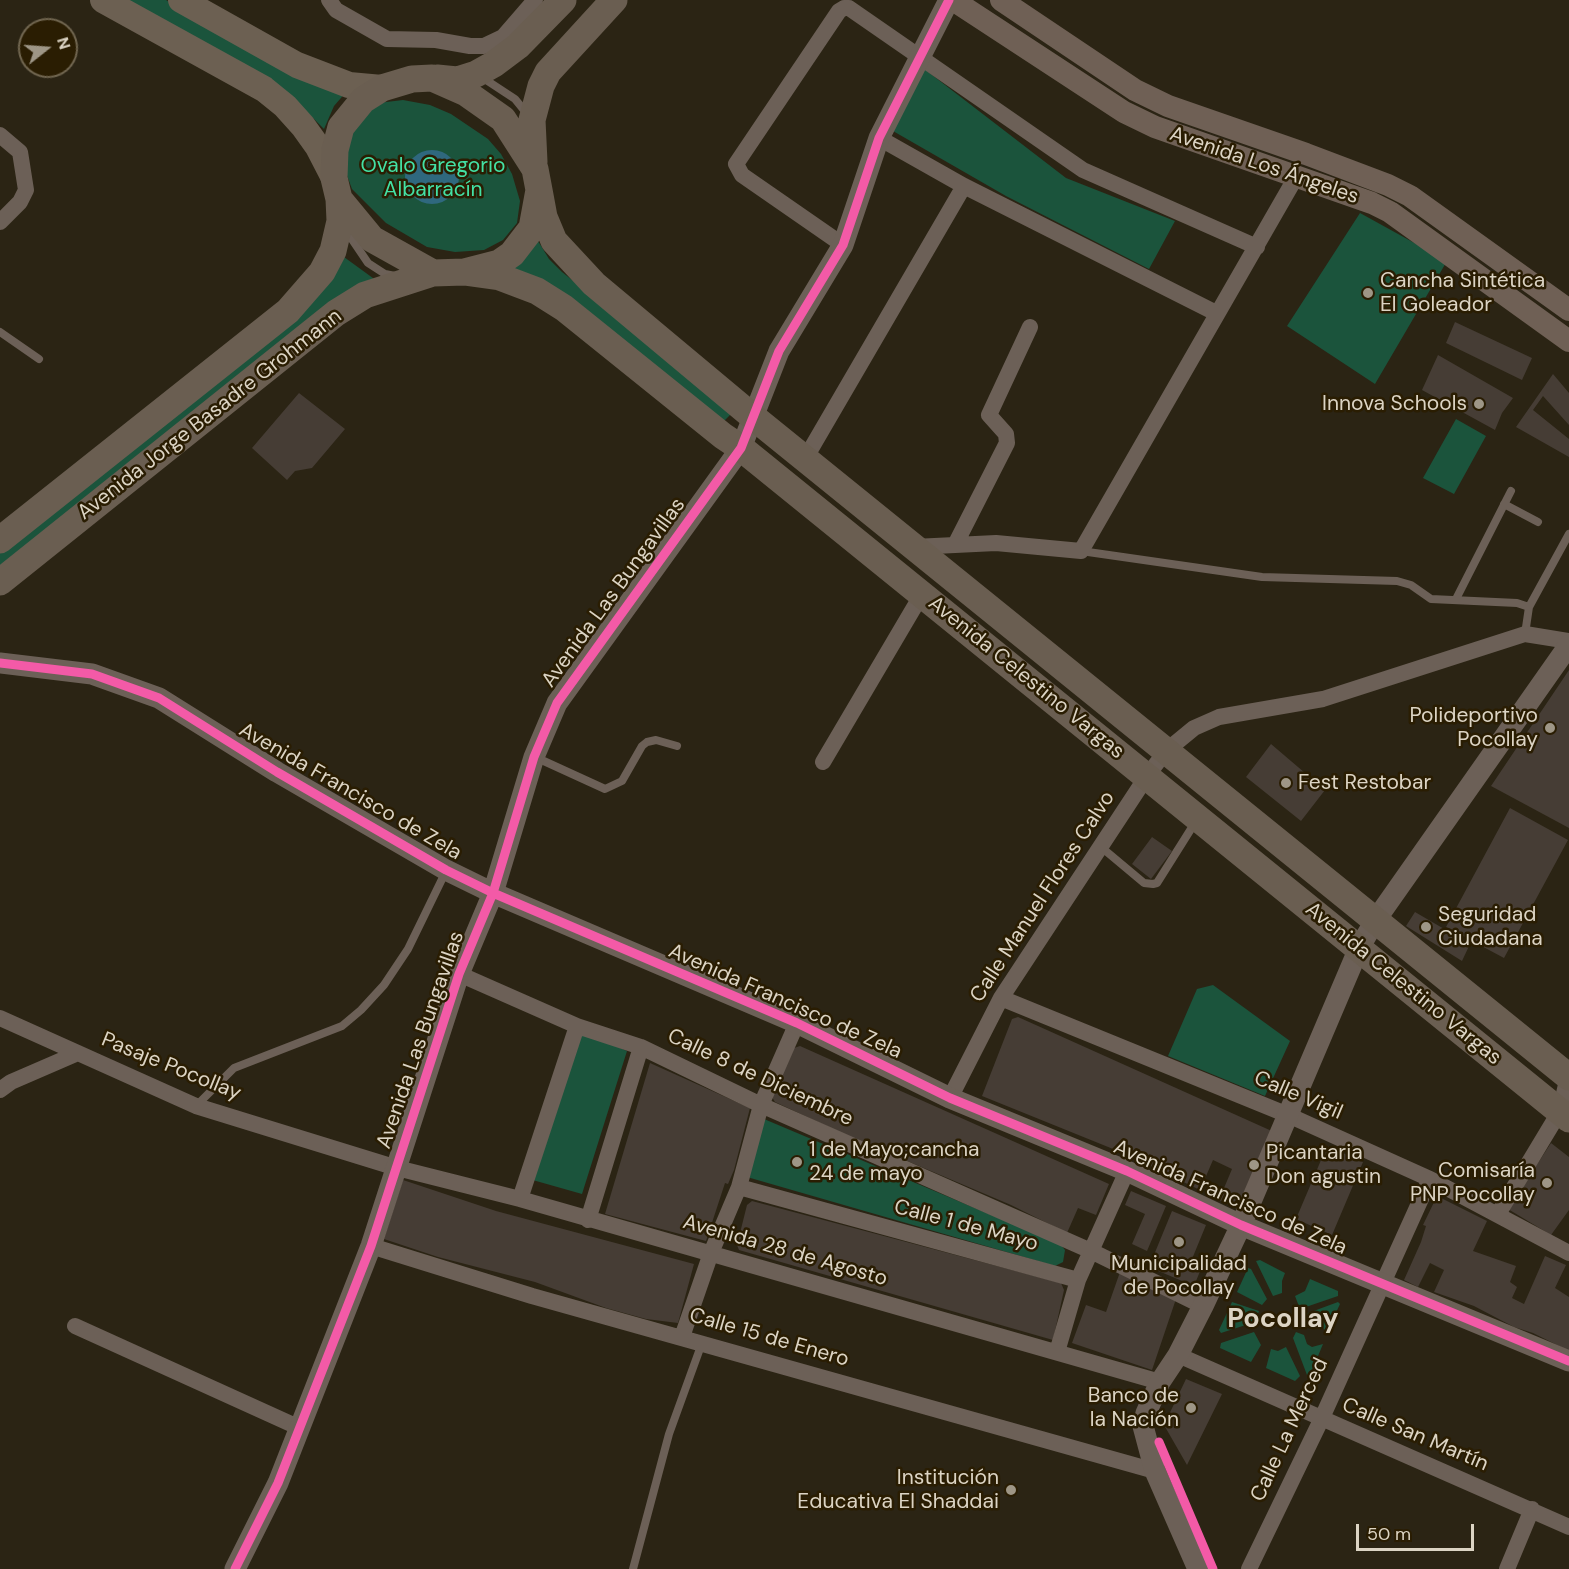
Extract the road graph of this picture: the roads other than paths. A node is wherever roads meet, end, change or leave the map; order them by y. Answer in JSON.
{"nodes":[{"id":1,"x":103,"y":0,"type":"edge"},
{"id":2,"x":181,"y":0,"type":"edge"},
{"id":3,"x":329,"y":0,"type":"edge"},
{"id":4,"x":535,"y":0,"type":"edge"},
{"id":5,"x":563,"y":0,"type":"edge"},
{"id":6,"x":614,"y":0,"type":"edge"},
{"id":7,"x":951,"y":0,"type":"edge"},
{"id":8,"x":1001,"y":0,"type":"edge"},
{"id":9,"x":919,"y":57,"type":"junction"},
{"id":10,"x":476,"y":74,"type":"junction"},
{"id":11,"x":432,"y":78,"type":"junction"},
{"id":12,"x":382,"y":88,"type":"junction"},
{"id":13,"x":532,"y":120,"type":"junction"},
{"id":14,"x":0,"y":135,"type":"edge"},
{"id":15,"x":879,"y":138,"type":"junction"},
{"id":16,"x":1296,"y":177,"type":"junction"},
{"id":17,"x":1366,"y":177,"type":"junction"},
{"id":18,"x":537,"y":179,"type":"junction"},
{"id":19,"x":964,"y":186,"type":"junction"},
{"id":20,"x":1358,"y":198,"type":"junction"},
{"id":21,"x":338,"y":199,"type":"junction"},
{"id":22,"x":0,"y":222,"type":"edge"},
{"id":23,"x":843,"y":245,"type":"junction"},
{"id":24,"x":1257,"y":247,"type":"junction"},
{"id":25,"x":465,"y":272,"type":"junction"},
{"id":26,"x":421,"y":277,"type":"junction"},
{"id":27,"x":1569,"y":310,"type":"edge"},
{"id":28,"x":1216,"y":313,"type":"junction"},
{"id":29,"x":1030,"y":327,"type":"dead end"},
{"id":30,"x":0,"y":332,"type":"edge"},
{"id":31,"x":1569,"y":341,"type":"edge"},
{"id":32,"x":39,"y":359,"type":"dead end"},
{"id":33,"x":752,"y":416,"type":"junction"},
{"id":34,"x":741,"y":447,"type":"junction"},
{"id":35,"x":805,"y":459,"type":"junction"},
{"id":36,"x":1511,"y":491,"type":"dead end"},
{"id":37,"x":1504,"y":504,"type":"junction"},
{"id":38,"x":883,"y":522,"type":"junction"},
{"id":39,"x":1538,"y":522,"type":"dead end"},
{"id":40,"x":1569,"y":534,"type":"edge"},
{"id":41,"x":0,"y":540,"type":"edge"},
{"id":42,"x":955,"y":544,"type":"junction"},
{"id":43,"x":914,"y":547,"type":"junction"},
{"id":44,"x":865,"y":548,"type":"junction"},
{"id":45,"x":1081,"y":551,"type":"junction"},
{"id":46,"x":0,"y":582,"type":"edge"},
{"id":47,"x":922,"y":594,"type":"junction"},
{"id":48,"x":1456,"y":599,"type":"junction"},
{"id":49,"x":1529,"y":607,"type":"junction"},
{"id":50,"x":1525,"y":634,"type":"junction"},
{"id":51,"x":1569,"y":643,"type":"edge"},
{"id":52,"x":0,"y":663,"type":"edge"},
{"id":53,"x":677,"y":746,"type":"dead end"},
{"id":54,"x":1166,"y":751,"type":"junction"},
{"id":55,"x":534,"y":757,"type":"junction"},
{"id":56,"x":823,"y":762,"type":"dead end"},
{"id":57,"x":1147,"y":776,"type":"junction"},
{"id":58,"x":1198,"y":818,"type":"junction"},
{"id":59,"x":1101,"y":848,"type":"junction"},
{"id":60,"x":446,"y":870,"type":"junction"},
{"id":61,"x":493,"y":893,"type":"junction"},
{"id":62,"x":1375,"y":921,"type":"junction"},
{"id":63,"x":1359,"y":948,"type":"junction"},
{"id":64,"x":459,"y":974,"type":"junction"},
{"id":65,"x":1001,"y":998,"type":"junction"},
{"id":66,"x":0,"y":1018,"type":"edge"},
{"id":67,"x":797,"y":1023,"type":"junction"},
{"id":68,"x":577,"y":1026,"type":"junction"},
{"id":69,"x":641,"y":1047,"type":"junction"},
{"id":70,"x":78,"y":1053,"type":"junction"},
{"id":71,"x":1568,"y":1077,"type":"edge"},
{"id":72,"x":0,"y":1090,"type":"edge"},
{"id":73,"x":950,"y":1098,"type":"junction"},
{"id":74,"x":761,"y":1105,"type":"junction"},
{"id":75,"x":196,"y":1106,"type":"junction"},
{"id":76,"x":1288,"y":1115,"type":"junction"},
{"id":77,"x":1564,"y":1115,"type":"edge"},
{"id":78,"x":397,"y":1167,"type":"junction"},
{"id":79,"x":1127,"y":1171,"type":"junction"},
{"id":80,"x":1430,"y":1179,"type":"junction"},
{"id":81,"x":739,"y":1187,"type":"junction"},
{"id":82,"x":520,"y":1199,"type":"junction"},
{"id":83,"x":1498,"y":1214,"type":"junction"},
{"id":84,"x":588,"y":1220,"type":"junction"},
{"id":85,"x":1241,"y":1225,"type":"junction"},
{"id":86,"x":371,"y":1246,"type":"junction"},
{"id":87,"x":1091,"y":1251,"type":"junction"},
{"id":88,"x":711,"y":1253,"type":"junction"},
{"id":89,"x":1569,"y":1254,"type":"edge"},
{"id":90,"x":1078,"y":1280,"type":"junction"},
{"id":91,"x":1382,"y":1283,"type":"junction"},
{"id":92,"x":1203,"y":1306,"type":"junction"},
{"id":93,"x":75,"y":1326,"type":"dead end"},
{"id":94,"x":682,"y":1337,"type":"junction"},
{"id":95,"x":702,"y":1343,"type":"junction"},
{"id":96,"x":1058,"y":1352,"type":"junction"},
{"id":97,"x":1178,"y":1355,"type":"junction"},
{"id":98,"x":1569,"y":1361,"type":"edge"},
{"id":99,"x":1160,"y":1382,"type":"junction"},
{"id":100,"x":1321,"y":1420,"type":"junction"},
{"id":101,"x":300,"y":1428,"type":"junction"},
{"id":102,"x":1155,"y":1471,"type":"junction"},
{"id":103,"x":1532,"y":1509,"type":"junction"},
{"id":104,"x":1569,"y":1527,"type":"edge"},
{"id":105,"x":236,"y":1569,"type":"edge"},
{"id":106,"x":633,"y":1569,"type":"edge"},
{"id":107,"x":1198,"y":1569,"type":"edge"},
{"id":108,"x":1249,"y":1569,"type":"edge"},
{"id":109,"x":1507,"y":1569,"type":"edge"}],
"edges":[{"from":1,"to":21,"type":"main road"},
{"from":2,"to":12,"type":"main road"},
{"from":3,"to":4,"type":"street"},
{"from":5,"to":10,"type":"highway"},
{"from":6,"to":13,"type":"highway"},
{"from":7,"to":9,"type":"street","name":"Avenida Las Bungavillas"},
{"from":7,"to":16,"type":"main road","name":"Avenida Los Ángeles"},
{"from":8,"to":17,"type":"main road","name":"Avenida Los Ángeles"},
{"from":9,"to":15,"type":"street","name":"Avenida Las Bungavillas"},
{"from":9,"to":23,"type":"street"},
{"from":9,"to":24,"type":"street"},
{"from":10,"to":11,"type":"highway"},
{"from":10,"to":13,"type":"lane"},
{"from":11,"to":12,"type":"highway"},
{"from":11,"to":18,"type":"highway"},
{"from":12,"to":21,"type":"highway"},
{"from":13,"to":18,"type":"highway"},
{"from":14,"to":22,"type":"street"},
{"from":15,"to":19,"type":"street"},
{"from":15,"to":23,"type":"street","name":"Avenida Las Bungavillas"},
{"from":16,"to":20,"type":"main road","name":"Avenida Los Ángeles"},
{"from":16,"to":24,"type":"street"},
{"from":17,"to":20,"type":"main road"},
{"from":17,"to":27,"type":"main road","name":"Avenida Los Ángeles"},
{"from":18,"to":25,"type":"highway"},
{"from":18,"to":33,"type":"highway","name":"Avenida Celestino Vargas"},
{"from":19,"to":28,"type":"street"},
{"from":19,"to":35,"type":"street"},
{"from":20,"to":31,"type":"main road","name":"Avenida Los Ángeles"},
{"from":21,"to":26,"type":"highway"},
{"from":21,"to":41,"type":"highway","name":"Avenida Jorge Basadre Grohmann"},
{"from":23,"to":33,"type":"street","name":"Avenida Las Bungavillas"},
{"from":24,"to":28,"type":"street"},
{"from":25,"to":26,"type":"highway"},
{"from":25,"to":34,"type":"highway","name":"Avenida Celestino Vargas"},
{"from":26,"to":46,"type":"highway","name":"Avenida Jorge Basadre Grohmann"},
{"from":28,"to":45,"type":"street"},
{"from":29,"to":42,"type":"street"},
{"from":30,"to":32,"type":"lane"},
{"from":33,"to":34,"type":"street","name":"Avenida Las Bungavillas"},
{"from":33,"to":35,"type":"highway","name":"Avenida Celestino Vargas"},
{"from":34,"to":44,"type":"highway","name":"Avenida Celestino Vargas"},
{"from":34,"to":55,"type":"street","name":"Avenida Las Bungavillas"},
{"from":35,"to":38,"type":"highway","name":"Avenida Celestino Vargas"},
{"from":36,"to":37,"type":"lane"},
{"from":37,"to":39,"type":"lane"},
{"from":37,"to":48,"type":"lane"},
{"from":38,"to":43,"type":"highway","name":"Avenida Celestino Vargas"},
{"from":38,"to":44,"type":"highway"},
{"from":40,"to":49,"type":"lane"},
{"from":42,"to":43,"type":"street"},
{"from":42,"to":45,"type":"street"},
{"from":43,"to":54,"type":"highway","name":"Avenida Celestino Vargas"},
{"from":44,"to":47,"type":"highway","name":"Avenida Celestino Vargas"},
{"from":45,"to":48,"type":"lane"},
{"from":47,"to":56,"type":"street"},
{"from":47,"to":57,"type":"highway","name":"Avenida Celestino Vargas"},
{"from":48,"to":49,"type":"lane"},
{"from":49,"to":50,"type":"lane"},
{"from":50,"to":51,"type":"street","name":"Calle Manuel Flores Calvo"},
{"from":50,"to":54,"type":"street","name":"Calle Manuel Flores Calvo"},
{"from":51,"to":62,"type":"street"},
{"from":52,"to":60,"type":"street","name":"Avenida Francisco de Zela"},
{"from":53,"to":55,"type":"lane"},
{"from":54,"to":57,"type":"street","name":"Calle Manuel Flores Calvo"},
{"from":54,"to":62,"type":"highway","name":"Avenida Celestino Vargas"},
{"from":55,"to":61,"type":"street","name":"Avenida Las Bungavillas"},
{"from":57,"to":58,"type":"highway","name":"Avenida Celestino Vargas"},
{"from":57,"to":59,"type":"street","name":"Calle Manuel Flores Calvo"},
{"from":58,"to":59,"type":"lane"},
{"from":58,"to":63,"type":"highway","name":"Avenida Celestino Vargas"},
{"from":59,"to":65,"type":"street","name":"Calle Manuel Flores Calvo"},
{"from":60,"to":61,"type":"street","name":"Avenida Francisco de Zela"},
{"from":60,"to":75,"type":"lane"},
{"from":61,"to":64,"type":"street","name":"Avenida Las Bungavillas"},
{"from":61,"to":67,"type":"street","name":"Avenida Francisco de Zela"},
{"from":62,"to":63,"type":"street"},
{"from":62,"to":71,"type":"highway","name":"Avenida Celestino Vargas"},
{"from":63,"to":76,"type":"street"},
{"from":63,"to":77,"type":"highway","name":"Avenida Celestino Vargas"},
{"from":64,"to":68,"type":"street","name":"Calle 8 de Diciembre"},
{"from":64,"to":78,"type":"street","name":"Avenida Las Bungavillas"},
{"from":65,"to":73,"type":"street","name":"Calle Manuel Flores Calvo"},
{"from":65,"to":76,"type":"street","name":"Calle Vigil"},
{"from":66,"to":70,"type":"street","name":"Pasaje Pocollay"},
{"from":67,"to":73,"type":"street","name":"Avenida Francisco de Zela"},
{"from":67,"to":74,"type":"street"},
{"from":68,"to":69,"type":"street","name":"Calle 8 de Diciembre"},
{"from":68,"to":82,"type":"street"},
{"from":69,"to":74,"type":"street","name":"Calle 8 de Diciembre"},
{"from":69,"to":84,"type":"street"},
{"from":70,"to":72,"type":"street"},
{"from":70,"to":75,"type":"street","name":"Pasaje Pocollay"},
{"from":71,"to":77,"type":"street"},
{"from":73,"to":79,"type":"street","name":"Avenida Francisco de Zela"},
{"from":74,"to":81,"type":"street"},
{"from":74,"to":87,"type":"street","name":"Calle 8 de Diciembre"},
{"from":75,"to":78,"type":"street","name":"Pasaje Pocollay"},
{"from":76,"to":80,"type":"street","name":"Calle Vigil"},
{"from":76,"to":85,"type":"street"},
{"from":77,"to":83,"type":"street"},
{"from":78,"to":82,"type":"street","name":"Avenida 28 de Agosto"},
{"from":78,"to":86,"type":"street","name":"Avenida Las Bungavillas"},
{"from":79,"to":85,"type":"street","name":"Avenida Francisco de Zela"},
{"from":79,"to":87,"type":"street"},
{"from":80,"to":83,"type":"street","name":"Calle Vigil"},
{"from":80,"to":91,"type":"street","name":"Calle La Merced"},
{"from":81,"to":88,"type":"street"},
{"from":81,"to":90,"type":"street","name":"Calle 1 de Mayo"},
{"from":82,"to":84,"type":"street","name":"Avenida 28 de Agosto"},
{"from":83,"to":89,"type":"street","name":"Calle Vigil"},
{"from":84,"to":88,"type":"street","name":"Avenida 28 de Agosto"},
{"from":85,"to":91,"type":"street","name":"Avenida Francisco de Zela"},
{"from":85,"to":92,"type":"street"},
{"from":86,"to":94,"type":"street","name":"Calle 15 de Enero"},
{"from":86,"to":101,"type":"street","name":"Avenida Las Bungavillas"},
{"from":87,"to":90,"type":"street"},
{"from":87,"to":92,"type":"street","name":"Calle 8 de Diciembre"},
{"from":88,"to":94,"type":"street"},
{"from":88,"to":96,"type":"street","name":"Avenida 28 de Agosto"},
{"from":90,"to":96,"type":"street"},
{"from":91,"to":98,"type":"street","name":"Avenida Francisco de Zela"},
{"from":91,"to":100,"type":"street","name":"Calle La Merced"},
{"from":92,"to":97,"type":"street"},
{"from":93,"to":101,"type":"street"},
{"from":94,"to":95,"type":"street","name":"Calle 15 de Enero"},
{"from":95,"to":102,"type":"street","name":"Calle 15 de Enero"},
{"from":95,"to":106,"type":"lane"},
{"from":96,"to":99,"type":"street","name":"Avenida 28 de Agosto"},
{"from":97,"to":99,"type":"street"},
{"from":97,"to":100,"type":"street","name":"Calle San Martín"},
{"from":99,"to":102,"type":"street"},
{"from":100,"to":103,"type":"street","name":"Calle San Martín"},
{"from":100,"to":108,"type":"street","name":"Calle La Merced"},
{"from":101,"to":105,"type":"street","name":"Avenida Las Bungavillas"},
{"from":102,"to":107,"type":"street"},
{"from":103,"to":104,"type":"street","name":"Calle San Martín"},
{"from":103,"to":109,"type":"street"}]}
